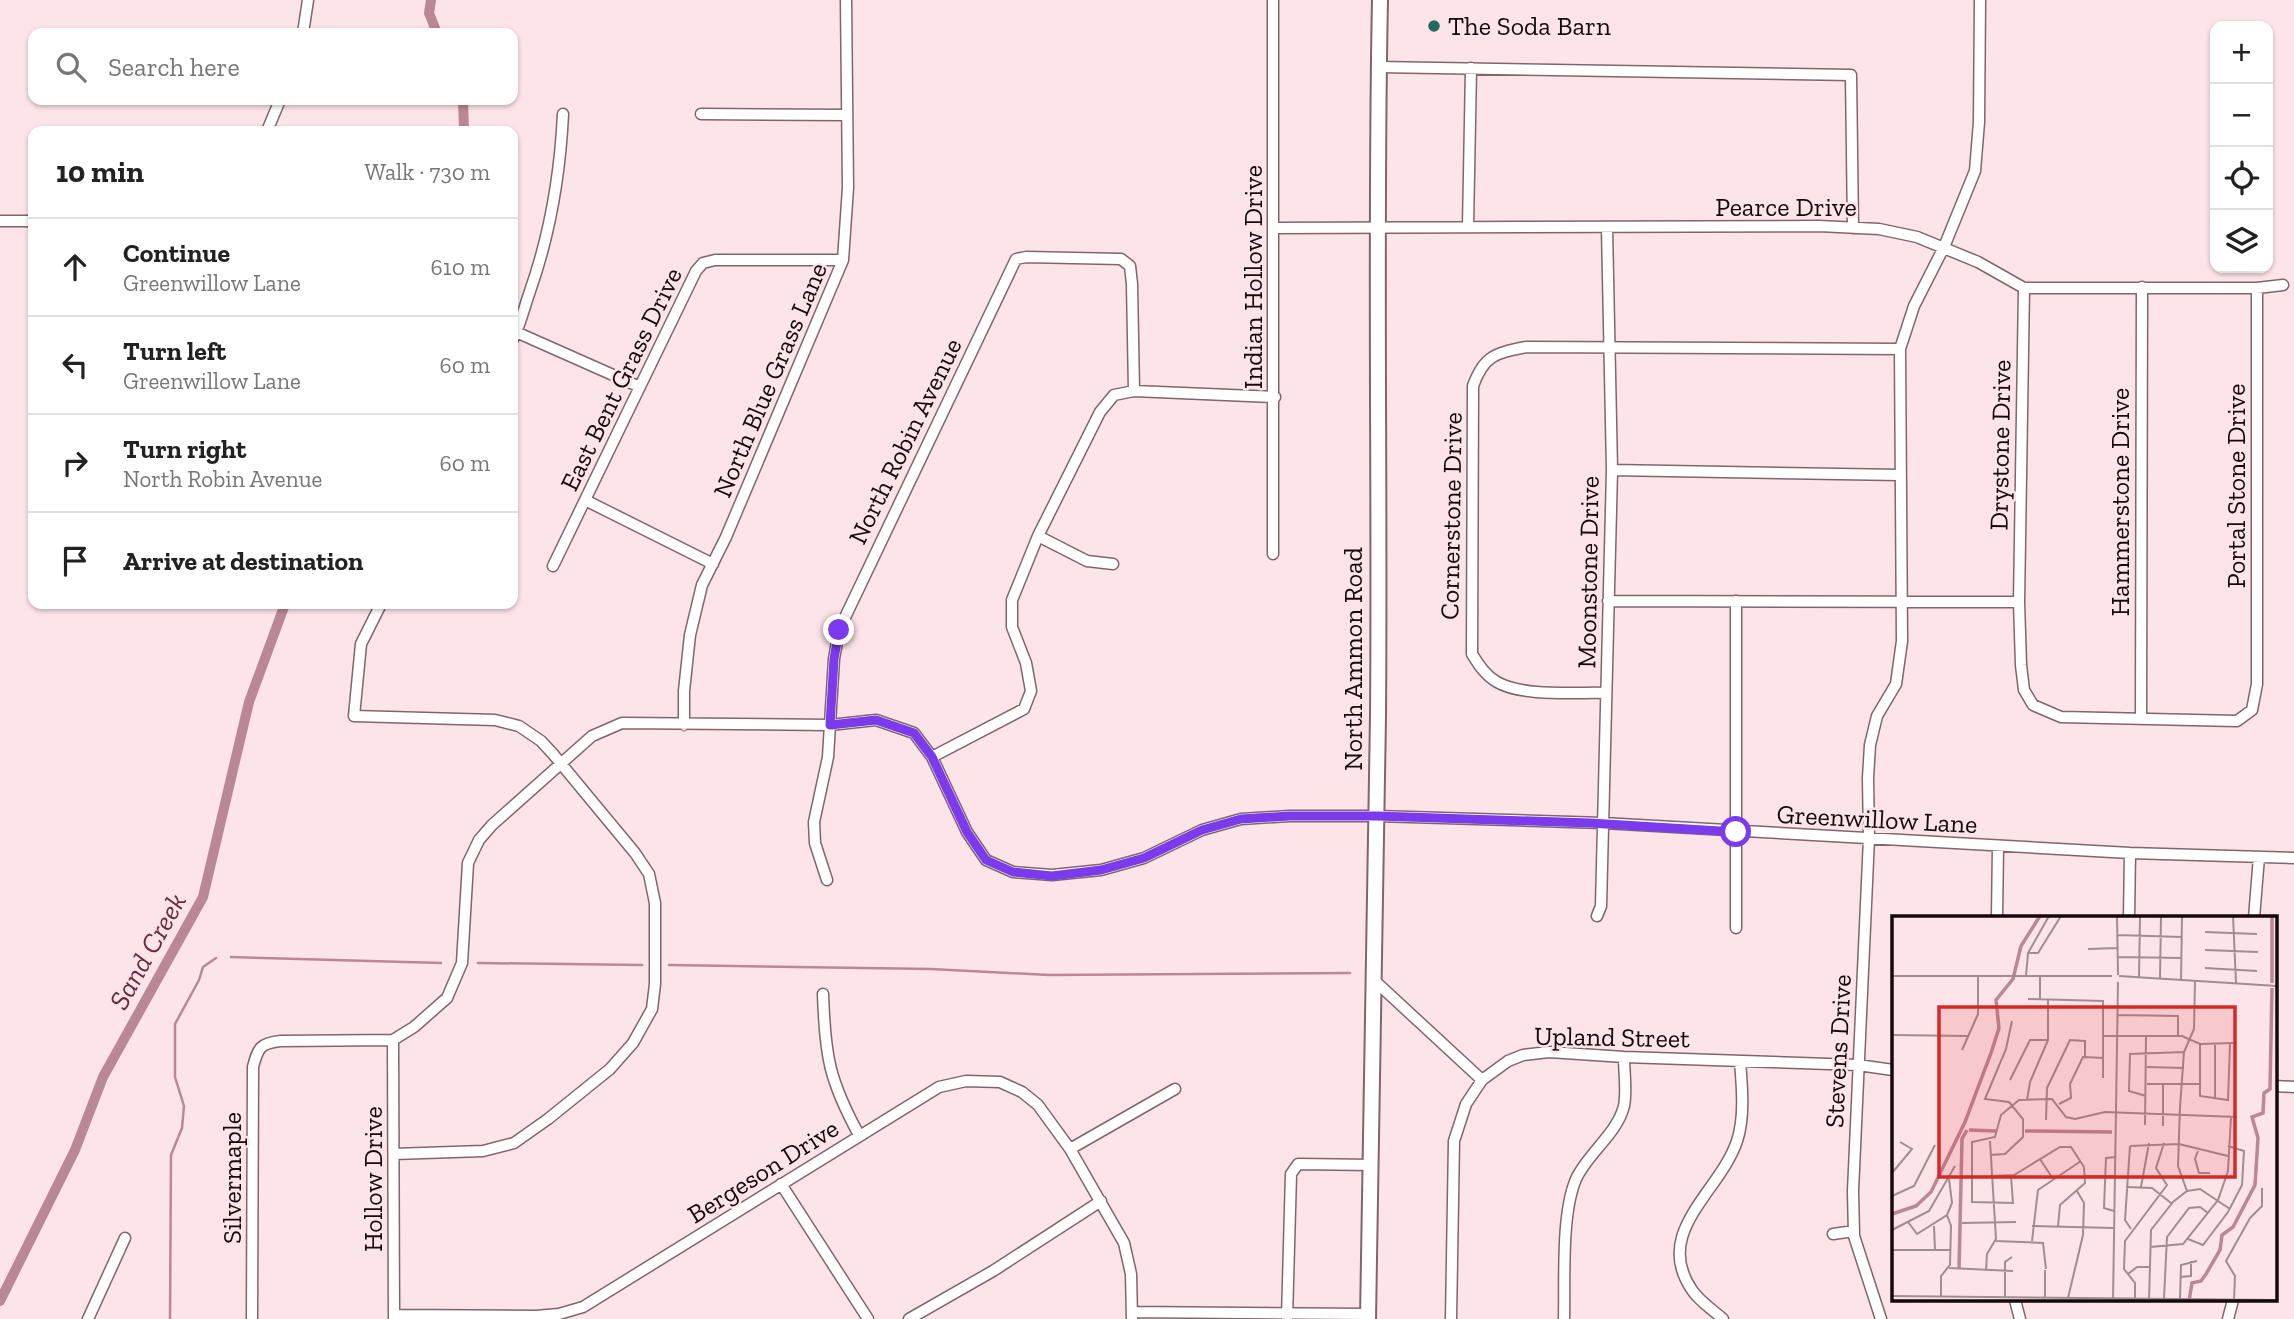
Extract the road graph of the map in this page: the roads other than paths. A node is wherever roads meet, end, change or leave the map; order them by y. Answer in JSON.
{"nodes":[{"id":1,"x":308,"y":0,"type":"edge"},
{"id":2,"x":846,"y":0,"type":"edge"},
{"id":3,"x":1273,"y":0,"type":"edge"},
{"id":4,"x":1380,"y":0,"type":"edge"},
{"id":5,"x":1980,"y":0,"type":"edge"},
{"id":6,"x":304,"y":28,"type":"edge"},
{"id":7,"x":1378,"y":67,"type":"junction"},
{"id":8,"x":1471,"y":68,"type":"junction"},
{"id":9,"x":278,"y":105,"type":"edge"},
{"id":10,"x":563,"y":114,"type":"dead end"},
{"id":11,"x":701,"y":114,"type":"dead end"},
{"id":12,"x":847,"y":115,"type":"junction"},
{"id":13,"x":269,"y":126,"type":"edge"},
{"id":14,"x":0,"y":220,"type":"edge"},
{"id":15,"x":28,"y":221,"type":"edge"},
{"id":16,"x":1468,"y":227,"type":"junction"},
{"id":17,"x":1275,"y":228,"type":"junction"},
{"id":18,"x":1379,"y":228,"type":"junction"},
{"id":19,"x":1607,"y":228,"type":"junction"},
{"id":20,"x":1853,"y":228,"type":"junction"},
{"id":21,"x":1944,"y":247,"type":"junction"},
{"id":22,"x":843,"y":260,"type":"junction"},
{"id":23,"x":2283,"y":285,"type":"dead end"},
{"id":24,"x":2142,"y":287,"type":"junction"},
{"id":25,"x":2024,"y":288,"type":"junction"},
{"id":26,"x":2257,"y":288,"type":"junction"},
{"id":27,"x":518,"y":325,"type":"edge"},
{"id":28,"x":518,"y":338,"type":"edge"},
{"id":29,"x":1610,"y":347,"type":"junction"},
{"id":30,"x":1900,"y":349,"type":"junction"},
{"id":31,"x":640,"y":387,"type":"junction"},
{"id":32,"x":1134,"y":391,"type":"junction"},
{"id":33,"x":1275,"y":397,"type":"junction"},
{"id":34,"x":1612,"y":470,"type":"junction"},
{"id":35,"x":1900,"y":475,"type":"junction"},
{"id":36,"x":585,"y":500,"type":"junction"},
{"id":37,"x":1038,"y":536,"type":"junction"},
{"id":38,"x":1273,"y":554,"type":"dead end"},
{"id":39,"x":713,"y":564,"type":"junction"},
{"id":40,"x":1113,"y":564,"type":"dead end"},
{"id":41,"x":553,"y":566,"type":"dead end"},
{"id":42,"x":1608,"y":601,"type":"junction"},
{"id":43,"x":1736,"y":601,"type":"junction"},
{"id":44,"x":1900,"y":602,"type":"junction"},
{"id":45,"x":2019,"y":602,"type":"junction"},
{"id":46,"x":378,"y":609,"type":"edge"},
{"id":47,"x":2257,"y":684,"type":"joint"},
{"id":48,"x":1606,"y":693,"type":"junction"},
{"id":49,"x":2141,"y":718,"type":"junction"},
{"id":50,"x":684,"y":725,"type":"junction"},
{"id":51,"x":830,"y":725,"type":"junction"},
{"id":52,"x":932,"y":757,"type":"junction"},
{"id":53,"x":562,"y":763,"type":"junction"},
{"id":54,"x":1377,"y":816,"type":"junction"},
{"id":55,"x":1603,"y":823,"type":"junction"},
{"id":56,"x":1736,"y":832,"type":"junction"},
{"id":57,"x":1869,"y":838,"type":"junction"},
{"id":58,"x":1998,"y":846,"type":"junction"},
{"id":59,"x":2130,"y":853,"type":"junction"},
{"id":60,"x":2259,"y":857,"type":"junction"},
{"id":61,"x":2294,"y":858,"type":"edge"},
{"id":62,"x":827,"y":880,"type":"dead end"},
{"id":63,"x":1597,"y":916,"type":"dead end"},
{"id":64,"x":1997,"y":916,"type":"edge"},
{"id":65,"x":2129,"y":916,"type":"edge"},
{"id":66,"x":2254,"y":916,"type":"edge"},
{"id":67,"x":1736,"y":928,"type":"dead end"},
{"id":68,"x":1376,"y":982,"type":"junction"},
{"id":69,"x":823,"y":994,"type":"dead end"},
{"id":70,"x":393,"y":1040,"type":"junction"},
{"id":71,"x":1624,"y":1057,"type":"junction"},
{"id":72,"x":1740,"y":1061,"type":"junction"},
{"id":73,"x":1858,"y":1065,"type":"junction"},
{"id":74,"x":1892,"y":1070,"type":"edge"},
{"id":75,"x":1482,"y":1080,"type":"junction"},
{"id":76,"x":2276,"y":1086,"type":"edge"},
{"id":77,"x":2294,"y":1087,"type":"edge"},
{"id":78,"x":1175,"y":1088,"type":"dead end"},
{"id":79,"x":859,"y":1135,"type":"junction"},
{"id":80,"x":1070,"y":1149,"type":"junction"},
{"id":81,"x":394,"y":1154,"type":"junction"},
{"id":82,"x":1372,"y":1165,"type":"junction"},
{"id":83,"x":781,"y":1184,"type":"junction"},
{"id":84,"x":1101,"y":1201,"type":"junction"},
{"id":85,"x":1854,"y":1231,"type":"junction"},
{"id":86,"x":1833,"y":1234,"type":"dead end"},
{"id":87,"x":125,"y":1238,"type":"dead end"},
{"id":88,"x":2016,"y":1302,"type":"edge"},
{"id":89,"x":2232,"y":1302,"type":"edge"},
{"id":90,"x":1132,"y":1315,"type":"edge"},
{"id":91,"x":1287,"y":1316,"type":"edge"},
{"id":92,"x":394,"y":1317,"type":"edge"},
{"id":93,"x":560,"y":1317,"type":"edge"},
{"id":94,"x":1368,"y":1317,"type":"edge"},
{"id":95,"x":88,"y":1319,"type":"edge"},
{"id":96,"x":252,"y":1319,"type":"edge"},
{"id":97,"x":868,"y":1319,"type":"edge"},
{"id":98,"x":909,"y":1319,"type":"edge"},
{"id":99,"x":1451,"y":1319,"type":"edge"},
{"id":100,"x":1564,"y":1319,"type":"edge"},
{"id":101,"x":1723,"y":1319,"type":"edge"},
{"id":102,"x":1881,"y":1319,"type":"edge"},
{"id":103,"x":2020,"y":1319,"type":"edge"},
{"id":104,"x":2228,"y":1319,"type":"edge"}],
"edges":[{"from":1,"to":6,"type":"street"},
{"from":2,"to":12,"type":"street","name":"North Blue Grass Lane"},
{"from":3,"to":17,"type":"street","name":"Indian Hollow Drive"},
{"from":4,"to":7,"type":"main road","name":"North Ammon Road"},
{"from":5,"to":21,"type":"street","name":"Stevens Drive"},
{"from":7,"to":8,"type":"street"},
{"from":7,"to":18,"type":"main road","name":"North Ammon Road"},
{"from":8,"to":16,"type":"street"},
{"from":8,"to":20,"type":"street"},
{"from":9,"to":13,"type":"street"},
{"from":10,"to":27,"type":"street"},
{"from":11,"to":12,"type":"street"},
{"from":12,"to":22,"type":"street","name":"North Blue Grass Lane"},
{"from":14,"to":15,"type":"street"},
{"from":16,"to":18,"type":"street","name":"Pearce Drive"},
{"from":16,"to":19,"type":"street","name":"Pearce Drive"},
{"from":17,"to":18,"type":"street","name":"Pearce Drive"},
{"from":17,"to":33,"type":"street","name":"Indian Hollow Drive"},
{"from":18,"to":54,"type":"main road","name":"North Ammon Road"},
{"from":19,"to":20,"type":"street","name":"Pearce Drive"},
{"from":19,"to":29,"type":"street","name":"Moonstone Drive"},
{"from":20,"to":21,"type":"street","name":"Pearce Drive"},
{"from":21,"to":25,"type":"street","name":"Pearce Drive"},
{"from":21,"to":30,"type":"street","name":"Stevens Drive"},
{"from":22,"to":31,"type":"street","name":"East Bent Grass Drive"},
{"from":22,"to":39,"type":"street","name":"North Blue Grass Lane"},
{"from":23,"to":26,"type":"street","name":"Pearce Drive"},
{"from":24,"to":25,"type":"street","name":"Pearce Drive"},
{"from":24,"to":26,"type":"street","name":"Pearce Drive"},
{"from":24,"to":49,"type":"street","name":"Hammerstone Drive"},
{"from":25,"to":45,"type":"street","name":"Drystone Drive"},
{"from":26,"to":47,"type":"street","name":"Portal Stone Drive"},
{"from":28,"to":31,"type":"street"},
{"from":29,"to":30,"type":"street","name":"Cornerstone Drive"},
{"from":29,"to":34,"type":"street","name":"Moonstone Drive"},
{"from":29,"to":48,"type":"street","name":"Cornerstone Drive"},
{"from":30,"to":35,"type":"street","name":"Stevens Drive"},
{"from":31,"to":36,"type":"street","name":"East Bent Grass Drive"},
{"from":32,"to":33,"type":"street"},
{"from":32,"to":37,"type":"street"},
{"from":32,"to":51,"type":"street","name":"North Robin Avenue"},
{"from":33,"to":38,"type":"street","name":"Indian Hollow Drive"},
{"from":34,"to":35,"type":"street"},
{"from":34,"to":42,"type":"street","name":"Moonstone Drive"},
{"from":35,"to":44,"type":"street","name":"Stevens Drive"},
{"from":36,"to":39,"type":"street"},
{"from":36,"to":41,"type":"street","name":"East Bent Grass Drive"},
{"from":37,"to":40,"type":"street"},
{"from":37,"to":52,"type":"street"},
{"from":39,"to":50,"type":"street","name":"North Blue Grass Lane"},
{"from":42,"to":43,"type":"street"},
{"from":42,"to":48,"type":"street","name":"Moonstone Drive"},
{"from":43,"to":44,"type":"street"},
{"from":43,"to":56,"type":"street"},
{"from":44,"to":45,"type":"street"},
{"from":44,"to":57,"type":"street","name":"Stevens Drive"},
{"from":45,"to":49,"type":"street","name":"Drystone Drive"},
{"from":46,"to":53,"type":"street"},
{"from":47,"to":49,"type":"street","name":"Drystone Drive"},
{"from":48,"to":55,"type":"street","name":"Moonstone Drive"},
{"from":50,"to":51,"type":"street","name":"Greenwillow Lane"},
{"from":50,"to":53,"type":"street","name":"Greenwillow Lane"},
{"from":51,"to":52,"type":"street","name":"Greenwillow Lane"},
{"from":51,"to":62,"type":"street","name":"North Robin Avenue"},
{"from":52,"to":54,"type":"street","name":"Greenwillow Lane"},
{"from":53,"to":70,"type":"street","name":"Greenwillow Lane"},
{"from":53,"to":81,"type":"street"},
{"from":54,"to":55,"type":"street","name":"Greenwillow Lane"},
{"from":54,"to":68,"type":"main road","name":"North Ammon Road"},
{"from":55,"to":56,"type":"street","name":"Greenwillow Lane"},
{"from":55,"to":63,"type":"street","name":"Moonstone Drive"},
{"from":56,"to":57,"type":"street","name":"Greenwillow Lane"},
{"from":56,"to":67,"type":"street"},
{"from":57,"to":58,"type":"street","name":"Greenwillow Lane"},
{"from":57,"to":73,"type":"street","name":"Stevens Drive"},
{"from":58,"to":59,"type":"street","name":"Greenwillow Lane"},
{"from":58,"to":64,"type":"street"},
{"from":59,"to":60,"type":"street","name":"Greenwillow Lane"},
{"from":59,"to":65,"type":"street"},
{"from":60,"to":61,"type":"street","name":"Greenwillow Lane"},
{"from":60,"to":66,"type":"street"},
{"from":68,"to":75,"type":"street"},
{"from":68,"to":82,"type":"main road","name":"North Ammon Road"},
{"from":69,"to":79,"type":"street"},
{"from":70,"to":81,"type":"street","name":"Hollow Drive"},
{"from":70,"to":96,"type":"street","name":"Silvermaple"},
{"from":71,"to":72,"type":"street","name":"Upland Street"},
{"from":71,"to":75,"type":"street","name":"Upland Street"},
{"from":71,"to":100,"type":"street"},
{"from":72,"to":73,"type":"street","name":"Upland Street"},
{"from":72,"to":101,"type":"street"},
{"from":73,"to":74,"type":"street","name":"Upland Street"},
{"from":73,"to":85,"type":"street","name":"Stevens Drive"},
{"from":75,"to":99,"type":"street"},
{"from":76,"to":77,"type":"street"},
{"from":78,"to":80,"type":"street"},
{"from":79,"to":80,"type":"street","name":"Bergeson Drive"},
{"from":79,"to":83,"type":"street","name":"Bergeson Drive"},
{"from":80,"to":84,"type":"street","name":"Bergeson Drive"},
{"from":81,"to":92,"type":"street","name":"Hollow Drive"},
{"from":82,"to":91,"type":"street"},
{"from":82,"to":94,"type":"main road","name":"North Ammon Road"},
{"from":83,"to":93,"type":"street","name":"Bergeson Drive"},
{"from":83,"to":97,"type":"street"},
{"from":84,"to":90,"type":"street","name":"Bergeson Drive"},
{"from":84,"to":98,"type":"street"},
{"from":85,"to":86,"type":"street"},
{"from":85,"to":102,"type":"street","name":"Stevens Drive"},
{"from":87,"to":95,"type":"street"},
{"from":88,"to":103,"type":"street"},
{"from":89,"to":104,"type":"street"},
{"from":90,"to":91,"type":"street"},
{"from":91,"to":94,"type":"street"},
{"from":92,"to":93,"type":"street","name":"Bergeson Drive"}]}
